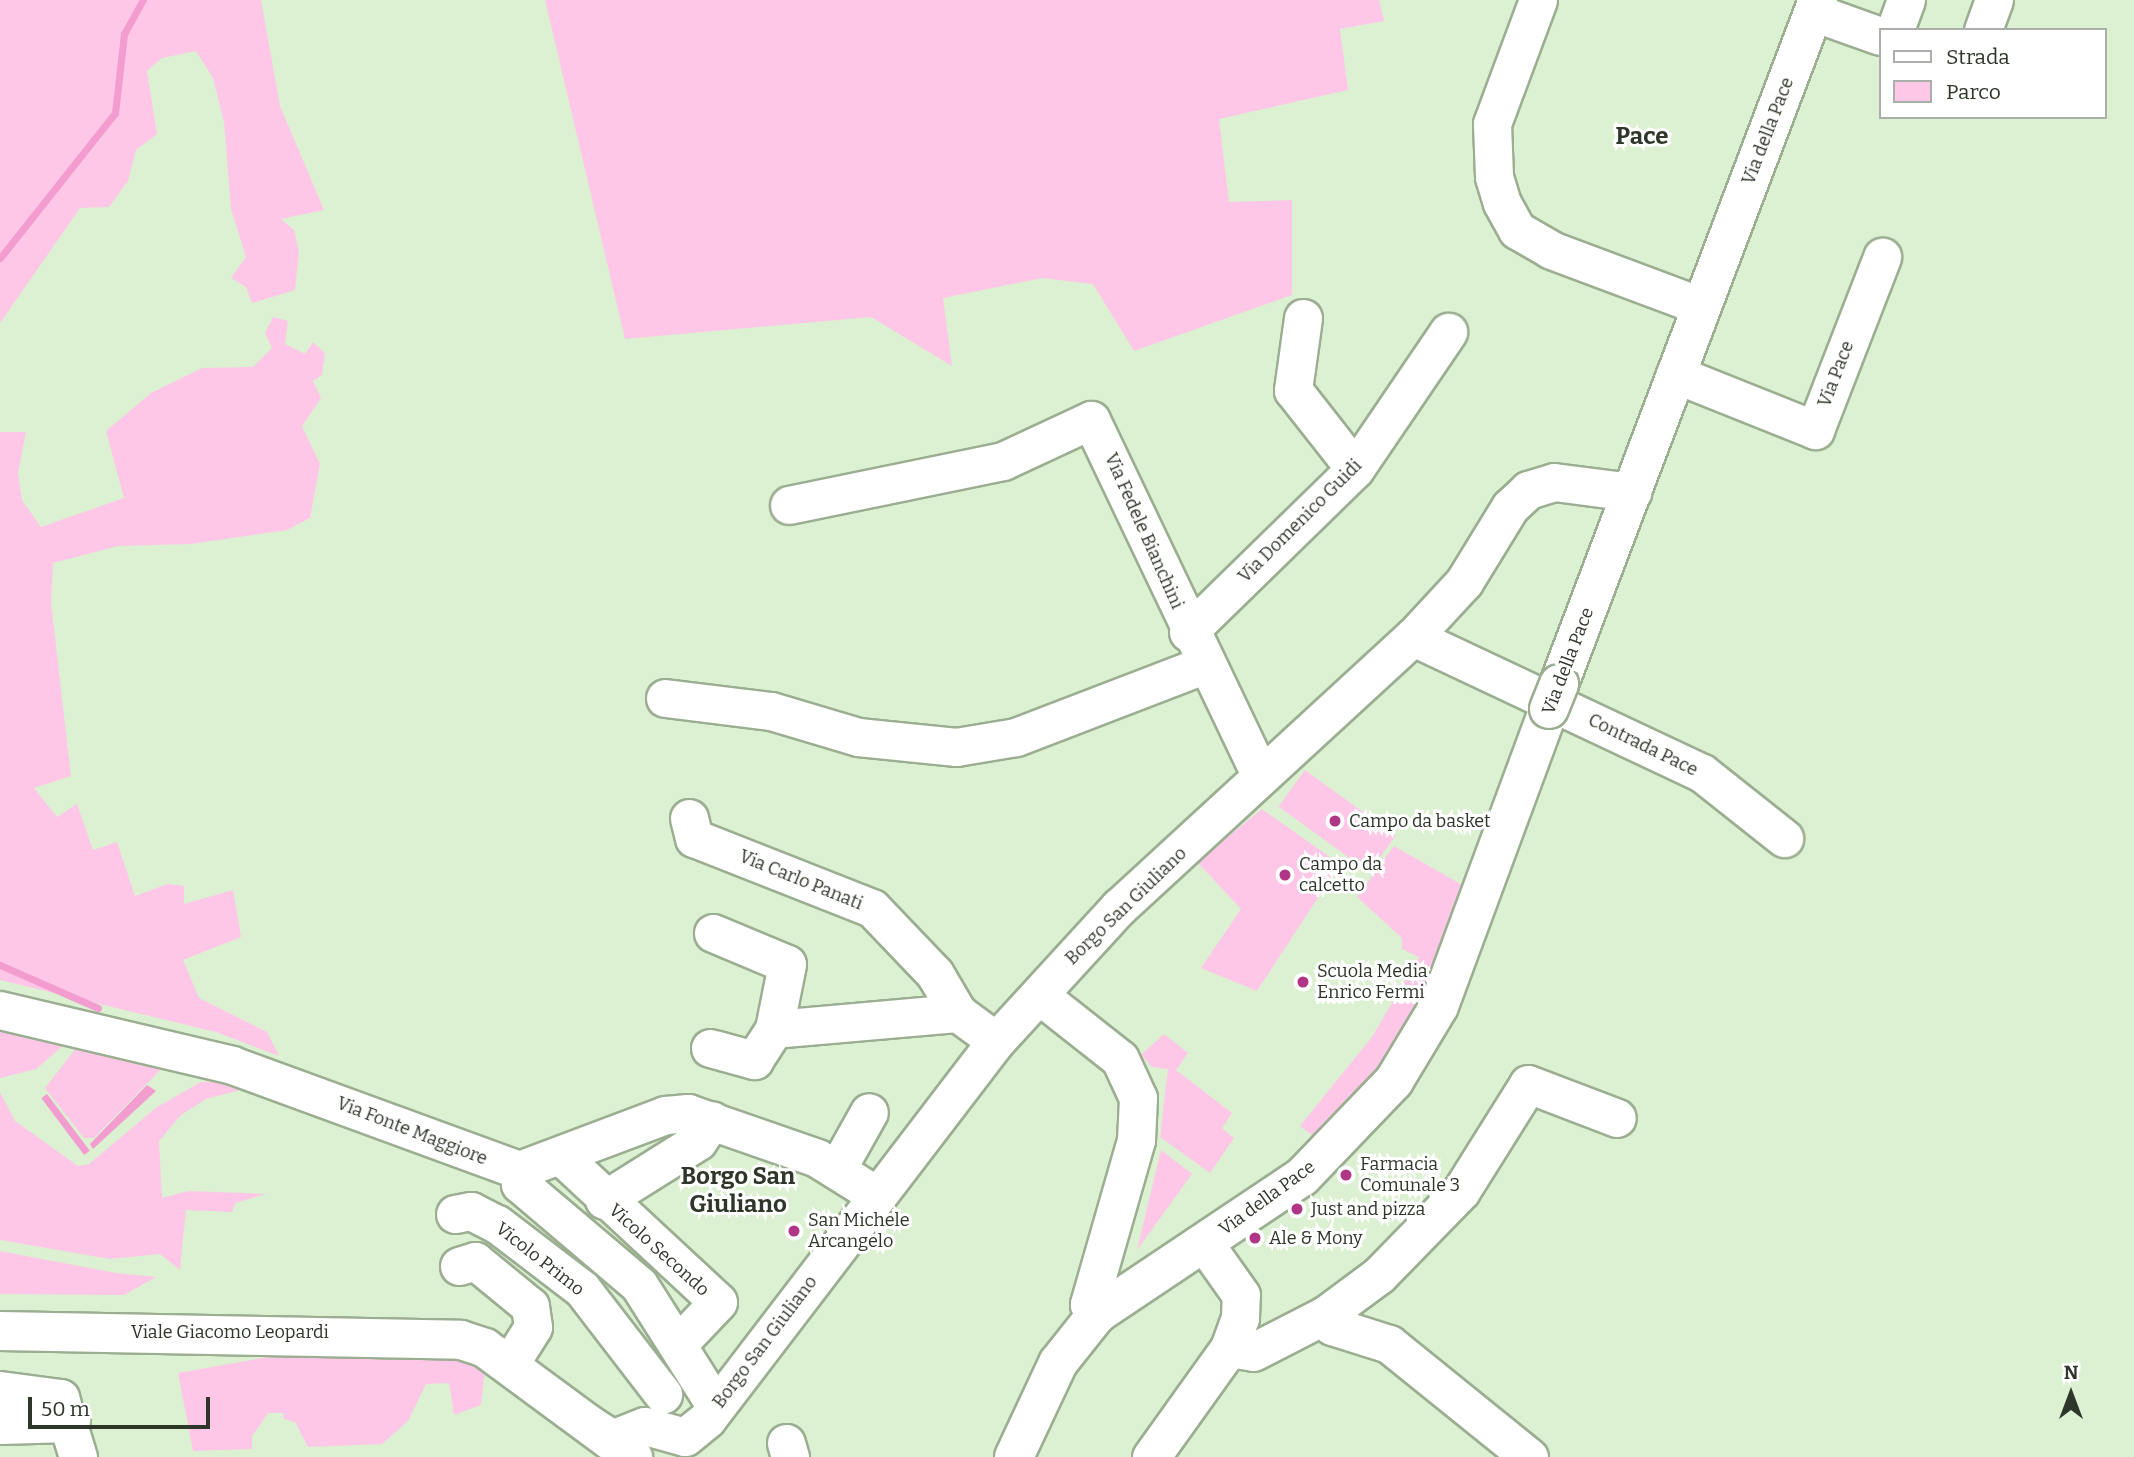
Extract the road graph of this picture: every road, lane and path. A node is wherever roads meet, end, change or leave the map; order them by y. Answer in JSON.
{"nodes":[{"id":1,"x":1538,"y":0,"type":"edge"},
{"id":2,"x":1906,"y":0,"type":"edge"},
{"id":3,"x":1994,"y":0,"type":"edge"},
{"id":4,"x":1816,"y":6,"type":"edge"},
{"id":5,"x":1896,"y":28,"type":"edge"},
{"id":6,"x":1984,"y":28,"type":"edge"},
{"id":7,"x":1878,"y":35,"type":"edge"},
{"id":8,"x":1882,"y":257,"type":"dead end"},
{"id":9,"x":1701,"y":306,"type":"junction"},
{"id":10,"x":1303,"y":317,"type":"dead end"},
{"id":11,"x":1448,"y":332,"type":"dead end"},
{"id":12,"x":1675,"y":374,"type":"junction"},
{"id":13,"x":1355,"y":469,"type":"junction"},
{"id":14,"x":1632,"y":492,"type":"junction"},
{"id":15,"x":789,"y":505,"type":"dead end"},
{"id":16,"x":1188,"y":632,"type":"junction"},
{"id":17,"x":1413,"y":637,"type":"junction"},
{"id":18,"x":1204,"y":665,"type":"junction"},
{"id":19,"x":665,"y":698,"type":"dead end"},
{"id":20,"x":1260,"y":775,"type":"junction"},
{"id":21,"x":689,"y":818,"type":"dead end"},
{"id":22,"x":1784,"y":838,"type":"dead end"},
{"id":23,"x":713,"y":933,"type":"dead end"},
{"id":24,"x":1039,"y":995,"type":"junction"},
{"id":25,"x":0,"y":1010,"type":"edge"},
{"id":26,"x":958,"y":1013,"type":"junction"},
{"id":27,"x":774,"y":1029,"type":"junction"},
{"id":28,"x":996,"y":1041,"type":"junction"},
{"id":29,"x":710,"y":1048,"type":"dead end"},
{"id":30,"x":869,"y":1112,"type":"dead end"},
{"id":31,"x":1617,"y":1118,"type":"dead end"},
{"id":32,"x":712,"y":1120,"type":"junction"},
{"id":33,"x":561,"y":1156,"type":"junction"},
{"id":34,"x":837,"y":1169,"type":"junction"},
{"id":35,"x":519,"y":1170,"type":"junction"},
{"id":36,"x":876,"y":1195,"type":"junction"},
{"id":37,"x":604,"y":1200,"type":"junction"},
{"id":38,"x":455,"y":1214,"type":"dead end"},
{"id":39,"x":1204,"y":1243,"type":"junction"},
{"id":40,"x":459,"y":1266,"type":"dead end"},
{"id":41,"x":1097,"y":1314,"type":"junction"},
{"id":42,"x":1325,"y":1315,"type":"junction"},
{"id":43,"x":0,"y":1331,"type":"edge"},
{"id":44,"x":679,"y":1343,"type":"junction"},
{"id":45,"x":1229,"y":1348,"type":"junction"},
{"id":46,"x":528,"y":1380,"type":"junction"},
{"id":47,"x":0,"y":1390,"type":"edge"},
{"id":48,"x":663,"y":1394,"type":"dead end"},
{"id":49,"x":716,"y":1407,"type":"junction"},
{"id":50,"x":0,"y":1425,"type":"edge"},
{"id":51,"x":70,"y":1426,"type":"edge"},
{"id":52,"x":692,"y":1443,"type":"edge"},
{"id":53,"x":622,"y":1448,"type":"edge"},
{"id":54,"x":1014,"y":1457,"type":"edge"},
{"id":55,"x":1151,"y":1457,"type":"edge"},
{"id":56,"x":1529,"y":1457,"type":"edge"}],
"edges":[{"from":1,"to":9,"type":"street"},
{"from":2,"to":5,"type":"street"},
{"from":3,"to":6,"type":"street"},
{"from":4,"to":7,"type":"street"},
{"from":4,"to":9,"type":"main road","name":"Via della Pace"},
{"from":8,"to":12,"type":"street","name":"Via Pace"},
{"from":9,"to":12,"type":"main road","name":"Via della Pace"},
{"from":10,"to":13,"type":"street"},
{"from":11,"to":13,"type":"street","name":"Via Domenico Guidi"},
{"from":12,"to":14,"type":"main road","name":"Via della Pace"},
{"from":13,"to":16,"type":"street","name":"Via Domenico Guidi"},
{"from":14,"to":17,"type":"street","name":"Borgo San Giuliano"},
{"from":14,"to":39,"type":"main road","name":"Via della Pace"},
{"from":15,"to":16,"type":"street","name":"Via Fedele Bianchini"},
{"from":16,"to":18,"type":"street","name":"Via Fedele Bianchini"},
{"from":17,"to":20,"type":"street","name":"Borgo San Giuliano"},
{"from":17,"to":22,"type":"street","name":"Contrada Pace"},
{"from":18,"to":19,"type":"street"},
{"from":18,"to":20,"type":"street","name":"Via Fedele Bianchini"},
{"from":20,"to":24,"type":"street","name":"Borgo San Giuliano"},
{"from":21,"to":26,"type":"street","name":"Via Carlo Panati"},
{"from":23,"to":27,"type":"street"},
{"from":24,"to":28,"type":"street","name":"Borgo San Giuliano"},
{"from":24,"to":41,"type":"street"},
{"from":25,"to":35,"type":"street","name":"Via Fonte Maggiore"},
{"from":26,"to":27,"type":"street"},
{"from":26,"to":28,"type":"street","name":"Via Carlo Panati"},
{"from":27,"to":29,"type":"street"},
{"from":28,"to":36,"type":"street","name":"Borgo San Giuliano"},
{"from":30,"to":34,"type":"street"},
{"from":31,"to":42,"type":"street"},
{"from":32,"to":33,"type":"street"},
{"from":32,"to":34,"type":"street"},
{"from":32,"to":37,"type":"street"},
{"from":33,"to":35,"type":"street"},
{"from":33,"to":37,"type":"street","name":"Vicolo Secondo"},
{"from":34,"to":36,"type":"street"},
{"from":35,"to":44,"type":"street"},
{"from":36,"to":49,"type":"street","name":"Borgo San Giuliano"},
{"from":37,"to":44,"type":"street","name":"Vicolo Secondo"},
{"from":38,"to":48,"type":"street","name":"Vicolo Primo"},
{"from":39,"to":41,"type":"main road","name":"Via della Pace"},
{"from":39,"to":45,"type":"street"},
{"from":40,"to":46,"type":"street"},
{"from":41,"to":54,"type":"main road","name":"Via della Pace"},
{"from":42,"to":45,"type":"street"},
{"from":42,"to":56,"type":"street"},
{"from":43,"to":46,"type":"main road","name":"Viale Giacomo Leopardi"},
{"from":44,"to":49,"type":"street"},
{"from":45,"to":55,"type":"street"},
{"from":46,"to":53,"type":"main road"},
{"from":47,"to":51,"type":"street"},
{"from":49,"to":52,"type":"street","name":"Borgo San Giuliano"},
{"from":50,"to":51,"type":"street"},
{"from":52,"to":53,"type":"street","name":"Borgo San Giuliano"}]}
